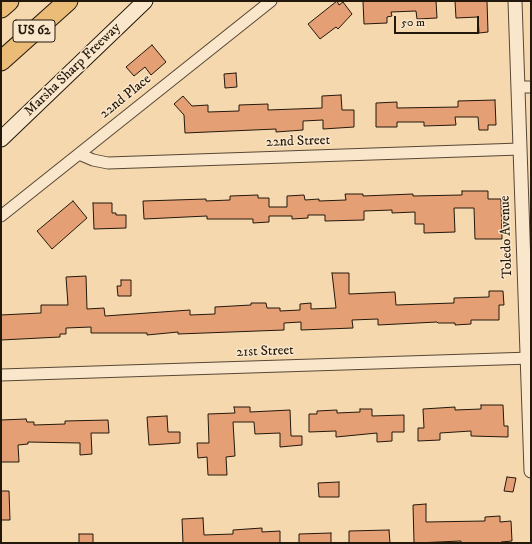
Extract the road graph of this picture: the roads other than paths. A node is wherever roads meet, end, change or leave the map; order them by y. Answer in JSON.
{"nodes":[{"id":1,"x":9,"y":1,"type":"edge"},
{"id":2,"x":68,"y":1,"type":"edge"},
{"id":3,"x":145,"y":1,"type":"edge"},
{"id":4,"x":271,"y":1,"type":"edge"},
{"id":5,"x":515,"y":1,"type":"edge"},
{"id":6,"x":1,"y":8,"type":"edge"},
{"id":7,"x":1,"y":61,"type":"edge"},
{"id":8,"x":524,"y":87,"type":"edge"},
{"id":9,"x":1,"y":139,"type":"edge"},
{"id":10,"x":520,"y":149,"type":"junction"},
{"id":11,"x":79,"y":154,"type":"junction"},
{"id":12,"x":1,"y":216,"type":"edge"},
{"id":13,"x":529,"y":358,"type":"edge"},
{"id":14,"x":1,"y":376,"type":"edge"},
{"id":15,"x":531,"y":471,"type":"edge"}],
"edges":[{"from":1,"to":6,"type":"highway","number":"US 62"},
{"from":2,"to":7,"type":"highway","number":"US 62"},
{"from":3,"to":9,"type":"main road","name":"Marsha Sharp Freeway"},
{"from":4,"to":11,"type":"street","name":"22nd Place"},
{"from":5,"to":8,"type":"street","name":"Toledo Avenue"},
{"from":8,"to":10,"type":"street","name":"Toledo Avenue"},
{"from":10,"to":11,"type":"street","name":"22nd Street"},
{"from":10,"to":13,"type":"street","name":"Toledo Avenue"},
{"from":11,"to":12,"type":"street","name":"22nd Place"},
{"from":13,"to":14,"type":"street","name":"21st Street"},
{"from":13,"to":15,"type":"street","name":"Toledo Avenue"}]}
